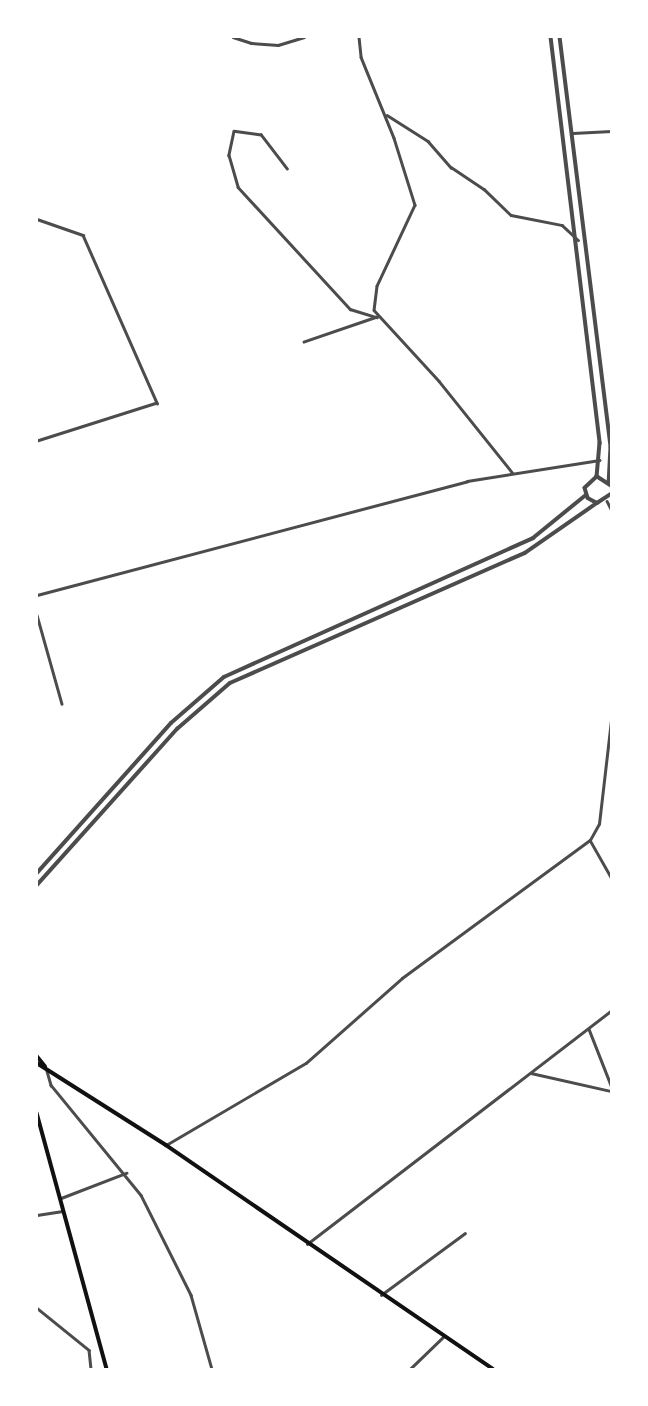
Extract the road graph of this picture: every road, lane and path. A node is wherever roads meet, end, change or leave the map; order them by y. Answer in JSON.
{"nodes":[{"id":1,"x":233,"y":37,"type":"edge"},
{"id":2,"x":304,"y":37,"type":"edge"},
{"id":3,"x":359,"y":37,"type":"edge"},
{"id":4,"x":387,"y":37,"type":"edge"},
{"id":5,"x":401,"y":37,"type":"edge"},
{"id":6,"x":551,"y":37,"type":"edge"},
{"id":7,"x":559,"y":37,"type":"edge"},
{"id":8,"x":385,"y":113,"type":"junction"},
{"id":9,"x":611,"y":131,"type":"edge"},
{"id":10,"x":573,"y":133,"type":"junction"},
{"id":11,"x":287,"y":169,"type":"dead end"},
{"id":12,"x":37,"y":219,"type":"edge"},
{"id":13,"x":578,"y":240,"type":"junction"},
{"id":14,"x":377,"y":317,"type":"junction"},
{"id":15,"x":304,"y":342,"type":"dead end"},
{"id":16,"x":37,"y":441,"type":"edge"},
{"id":17,"x":611,"y":447,"type":"edge"},
{"id":18,"x":599,"y":460,"type":"junction"},
{"id":19,"x":512,"y":472,"type":"junction"},
{"id":20,"x":597,"y":477,"type":"junction"},
{"id":21,"x":610,"y":484,"type":"edge"},
{"id":22,"x":611,"y":494,"type":"edge"},
{"id":23,"x":586,"y":495,"type":"junction"},
{"id":24,"x":607,"y":501,"type":"junction"},
{"id":25,"x":597,"y":503,"type":"junction"},
{"id":26,"x":611,"y":509,"type":"edge"},
{"id":27,"x":37,"y":595,"type":"edge"},
{"id":28,"x":37,"y":615,"type":"edge"},
{"id":29,"x":62,"y":704,"type":"dead end"},
{"id":30,"x":611,"y":720,"type":"edge"},
{"id":31,"x":590,"y":840,"type":"junction"},
{"id":32,"x":37,"y":873,"type":"edge"},
{"id":33,"x":611,"y":877,"type":"edge"},
{"id":34,"x":37,"y":885,"type":"edge"},
{"id":35,"x":611,"y":1011,"type":"edge"},
{"id":36,"x":589,"y":1029,"type":"junction"},
{"id":37,"x":37,"y":1056,"type":"edge"},
{"id":38,"x":37,"y":1063,"type":"edge"},
{"id":39,"x":47,"y":1067,"type":"junction"},
{"id":40,"x":531,"y":1073,"type":"junction"},
{"id":41,"x":611,"y":1085,"type":"edge"},
{"id":42,"x":611,"y":1091,"type":"edge"},
{"id":43,"x":37,"y":1113,"type":"edge"},
{"id":44,"x":166,"y":1145,"type":"junction"},
{"id":45,"x":126,"y":1173,"type":"junction"},
{"id":46,"x":61,"y":1198,"type":"junction"},
{"id":47,"x":61,"y":1211,"type":"junction"},
{"id":48,"x":37,"y":1214,"type":"edge"},
{"id":49,"x":465,"y":1233,"type":"dead end"},
{"id":50,"x":307,"y":1244,"type":"junction"},
{"id":51,"x":381,"y":1295,"type":"junction"},
{"id":52,"x":37,"y":1308,"type":"edge"},
{"id":53,"x":443,"y":1337,"type":"junction"},
{"id":54,"x":91,"y":1369,"type":"edge"},
{"id":55,"x":107,"y":1369,"type":"edge"},
{"id":56,"x":212,"y":1369,"type":"edge"},
{"id":57,"x":410,"y":1369,"type":"edge"},
{"id":58,"x":493,"y":1369,"type":"edge"}],
"edges":[{"from":1,"to":2,"type":"street"},
{"from":3,"to":8,"type":"street"},
{"from":4,"to":5,"type":"street"},
{"from":6,"to":13,"type":"street"},
{"from":7,"to":10,"type":"street"},
{"from":8,"to":13,"type":"street"},
{"from":8,"to":14,"type":"street"},
{"from":9,"to":10,"type":"street"},
{"from":10,"to":17,"type":"street"},
{"from":11,"to":14,"type":"street"},
{"from":12,"to":16,"type":"street"},
{"from":13,"to":18,"type":"street"},
{"from":14,"to":15,"type":"street"},
{"from":14,"to":19,"type":"street"},
{"from":17,"to":21,"type":"street"},
{"from":18,"to":19,"type":"street"},
{"from":18,"to":20,"type":"street"},
{"from":19,"to":27,"type":"street"},
{"from":20,"to":21,"type":"street"},
{"from":20,"to":23,"type":"street"},
{"from":22,"to":24,"type":"street"},
{"from":23,"to":25,"type":"street"},
{"from":23,"to":32,"type":"street"},
{"from":24,"to":25,"type":"street"},
{"from":24,"to":26,"type":"street"},
{"from":25,"to":34,"type":"street"},
{"from":28,"to":29,"type":"street"},
{"from":30,"to":31,"type":"street"},
{"from":31,"to":33,"type":"street"},
{"from":31,"to":44,"type":"street"},
{"from":35,"to":36,"type":"street"},
{"from":36,"to":40,"type":"street"},
{"from":36,"to":41,"type":"street"},
{"from":37,"to":39,"type":"main road"},
{"from":38,"to":39,"type":"main road"},
{"from":39,"to":44,"type":"main road"},
{"from":39,"to":45,"type":"street"},
{"from":40,"to":42,"type":"street"},
{"from":40,"to":50,"type":"street"},
{"from":43,"to":46,"type":"main road"},
{"from":44,"to":50,"type":"main road"},
{"from":45,"to":46,"type":"street"},
{"from":45,"to":56,"type":"street"},
{"from":46,"to":47,"type":"main road"},
{"from":47,"to":48,"type":"street"},
{"from":47,"to":55,"type":"main road"},
{"from":49,"to":51,"type":"street"},
{"from":50,"to":51,"type":"main road"},
{"from":51,"to":53,"type":"main road"},
{"from":52,"to":54,"type":"street"},
{"from":53,"to":57,"type":"street"},
{"from":53,"to":58,"type":"main road"}]}
